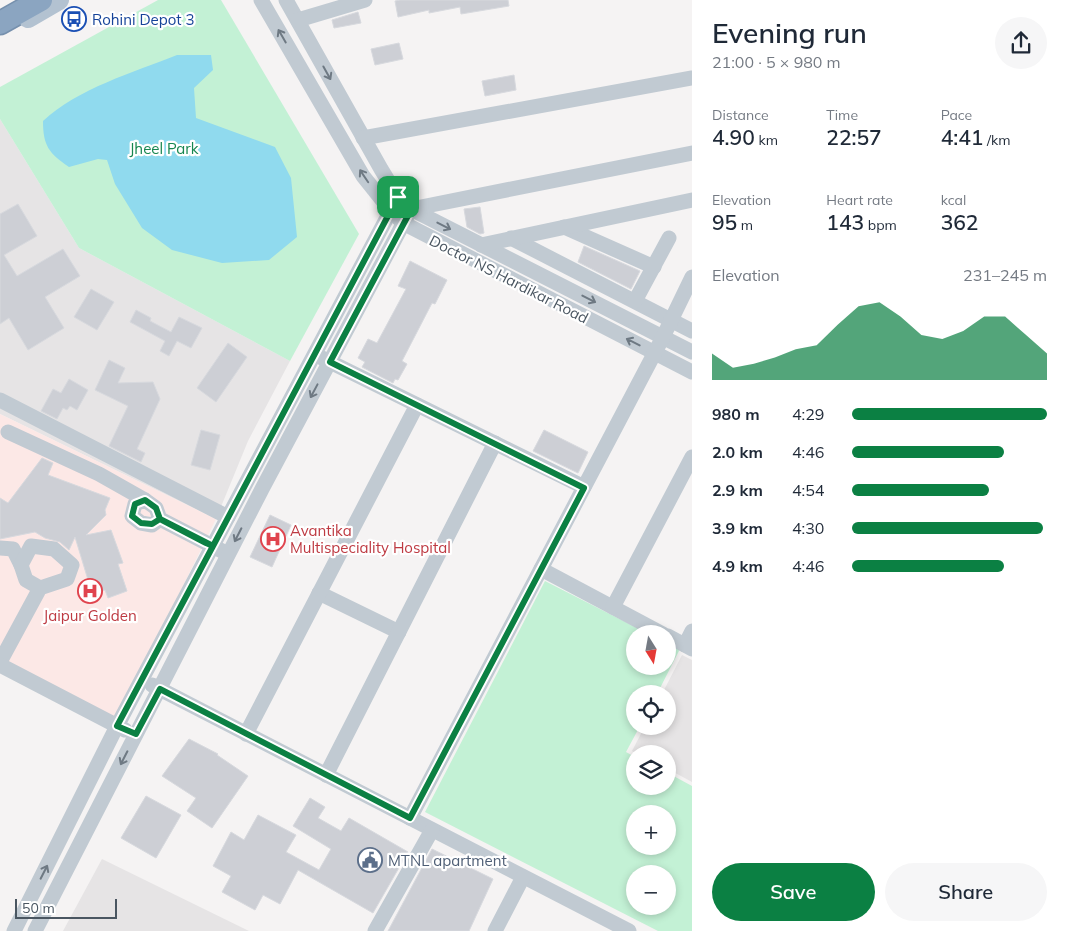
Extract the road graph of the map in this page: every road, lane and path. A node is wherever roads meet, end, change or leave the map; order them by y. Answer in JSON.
{"nodes":[{"id":1,"x":41,"y":0,"type":"edge"},
{"id":2,"x":59,"y":0,"type":"edge"},
{"id":3,"x":262,"y":0,"type":"edge"},
{"id":4,"x":286,"y":0,"type":"edge"},
{"id":5,"x":365,"y":0,"type":"edge"},
{"id":6,"x":298,"y":20,"type":"junction"},
{"id":7,"x":0,"y":24,"type":"edge"},
{"id":8,"x":0,"y":34,"type":"edge"},
{"id":9,"x":692,"y":78,"type":"edge"},
{"id":10,"x":363,"y":138,"type":"junction"},
{"id":11,"x":692,"y":153,"type":"edge"},
{"id":12,"x":398,"y":197,"type":"junction"},
{"id":13,"x":692,"y":200,"type":"edge"},
{"id":14,"x":411,"y":210,"type":"junction"},
{"id":15,"x":390,"y":212,"type":"junction"},
{"id":16,"x":403,"y":223,"type":"junction"},
{"id":17,"x":564,"y":227,"type":"junction"},
{"id":18,"x":511,"y":238,"type":"junction"},
{"id":19,"x":669,"y":238,"type":"dead end"},
{"id":20,"x":481,"y":245,"type":"junction"},
{"id":21,"x":654,"y":267,"type":"junction"},
{"id":22,"x":692,"y":277,"type":"edge"},
{"id":23,"x":635,"y":301,"type":"junction"},
{"id":24,"x":672,"y":320,"type":"junction"},
{"id":25,"x":692,"y":331,"type":"edge"},
{"id":26,"x":663,"y":337,"type":"junction"},
{"id":27,"x":692,"y":352,"type":"edge"},
{"id":28,"x":655,"y":353,"type":"junction"},
{"id":29,"x":314,"y":354,"type":"junction"},
{"id":30,"x":330,"y":362,"type":"junction"},
{"id":31,"x":692,"y":372,"type":"edge"},
{"id":32,"x":0,"y":400,"type":"edge"},
{"id":33,"x":417,"y":405,"type":"junction"},
{"id":34,"x":8,"y":432,"type":"dead end"},
{"id":35,"x":495,"y":443,"type":"junction"},
{"id":36,"x":692,"y":457,"type":"edge"},
{"id":37,"x":584,"y":488,"type":"junction"},
{"id":38,"x":145,"y":500,"type":"junction"},
{"id":39,"x":228,"y":517,"type":"junction"},
{"id":40,"x":160,"y":519,"type":"junction"},
{"id":41,"x":213,"y":546,"type":"junction"},
{"id":42,"x":0,"y":548,"type":"edge"},
{"id":43,"x":229,"y":554,"type":"junction"},
{"id":44,"x":21,"y":565,"type":"junction"},
{"id":45,"x":541,"y":569,"type":"junction"},
{"id":46,"x":40,"y":588,"type":"junction"},
{"id":47,"x":319,"y":593,"type":"junction"},
{"id":48,"x":613,"y":607,"type":"junction"},
{"id":49,"x":646,"y":625,"type":"edge"},
{"id":50,"x":692,"y":631,"type":"edge"},
{"id":51,"x":398,"y":632,"type":"junction"},
{"id":52,"x":676,"y":640,"type":"edge"},
{"id":53,"x":688,"y":647,"type":"edge"},
{"id":54,"x":0,"y":664,"type":"edge"},
{"id":55,"x":144,"y":680,"type":"junction"},
{"id":56,"x":160,"y":689,"type":"junction"},
{"id":57,"x":117,"y":726,"type":"junction"},
{"id":58,"x":136,"y":734,"type":"junction"},
{"id":59,"x":246,"y":734,"type":"junction"},
{"id":60,"x":326,"y":775,"type":"junction"},
{"id":61,"x":410,"y":818,"type":"junction"},
{"id":62,"x":432,"y":830,"type":"junction"},
{"id":63,"x":523,"y":877,"type":"junction"},
{"id":64,"x":14,"y":931,"type":"edge"},
{"id":65,"x":35,"y":931,"type":"edge"},
{"id":66,"x":375,"y":931,"type":"edge"},
{"id":67,"x":495,"y":931,"type":"edge"},
{"id":68,"x":629,"y":931,"type":"edge"}],
"edges":[{"from":1,"to":7,"type":"highway"},
{"from":2,"to":8,"type":"main road"},
{"from":15,"to":3,"type":"street","name":"Doctor NS Hardikar Road","one_way":true},
{"from":4,"to":6,"type":"street","name":"Doctor NS Hardikar Road"},
{"from":5,"to":6,"type":"street"},
{"from":6,"to":10,"type":"street","name":"Doctor NS Hardikar Road","one_way":true},
{"from":9,"to":10,"type":"street"},
{"from":10,"to":12,"type":"street","name":"Doctor NS Hardikar Road"},
{"from":11,"to":14,"type":"street"},
{"from":12,"to":14,"type":"street","name":"Doctor NS Hardikar Road"},
{"from":12,"to":15,"type":"street"},
{"from":13,"to":17,"type":"street"},
{"from":14,"to":16,"type":"street"},
{"from":14,"to":20,"type":"street","name":"Doctor NS Hardikar Road","one_way":true},
{"from":15,"to":16,"type":"street","name":"Doctor NS Hardikar Road"},
{"from":15,"to":29,"type":"street"},
{"from":28,"to":16,"type":"street","name":"Doctor NS Hardikar Road","one_way":true},
{"from":16,"to":30,"type":"street"},
{"from":17,"to":18,"type":"street"},
{"from":17,"to":21,"type":"street"},
{"from":18,"to":20,"type":"street"},
{"from":18,"to":23,"type":"street"},
{"from":19,"to":21,"type":"street"},
{"from":20,"to":26,"type":"street","name":"Doctor NS Hardikar Road","one_way":true},
{"from":21,"to":23,"type":"street"},
{"from":22,"to":24,"type":"street"},
{"from":23,"to":24,"type":"street"},
{"from":24,"to":25,"type":"street"},
{"from":24,"to":26,"type":"street"},
{"from":26,"to":27,"type":"street","name":"Doctor NS Hardikar Road"},
{"from":26,"to":28,"type":"street"},
{"from":28,"to":31,"type":"street","name":"Doctor NS Hardikar Road"},
{"from":28,"to":37,"type":"street"},
{"from":29,"to":30,"type":"street"},
{"from":29,"to":39,"type":"street"},
{"from":30,"to":33,"type":"street"},
{"from":30,"to":43,"type":"street","one_way":true},
{"from":32,"to":39,"type":"street"},
{"from":33,"to":35,"type":"street"},
{"from":33,"to":47,"type":"street"},
{"from":34,"to":38,"type":"street"},
{"from":35,"to":37,"type":"street"},
{"from":35,"to":51,"type":"street"},
{"from":36,"to":48,"type":"street"},
{"from":37,"to":45,"type":"street"},
{"from":38,"to":40,"type":"street"},
{"from":38,"to":40,"type":"street"},
{"from":39,"to":41,"type":"street"},
{"from":40,"to":41,"type":"street"},
{"from":41,"to":43,"type":"street"},
{"from":41,"to":55,"type":"street"},
{"from":42,"to":44,"type":"street"},
{"from":43,"to":56,"type":"street"},
{"from":44,"to":46,"type":"street"},
{"from":44,"to":46,"type":"street"},
{"from":45,"to":48,"type":"street"},
{"from":45,"to":61,"type":"street"},
{"from":46,"to":54,"type":"street"},
{"from":47,"to":51,"type":"street"},
{"from":47,"to":59,"type":"street"},
{"from":48,"to":49,"type":"street"},
{"from":50,"to":53,"type":"street"},
{"from":51,"to":60,"type":"street"},
{"from":52,"to":53,"type":"street"},
{"from":54,"to":57,"type":"street"},
{"from":55,"to":56,"type":"street"},
{"from":55,"to":57,"type":"street"},
{"from":56,"to":58,"type":"street"},
{"from":56,"to":59,"type":"street"},
{"from":57,"to":58,"type":"street"},
{"from":64,"to":57,"type":"street","one_way":true},
{"from":58,"to":65,"type":"street","one_way":true},
{"from":59,"to":60,"type":"street"},
{"from":60,"to":61,"type":"street"},
{"from":61,"to":62,"type":"street"},
{"from":62,"to":63,"type":"street"},
{"from":62,"to":66,"type":"street"},
{"from":63,"to":67,"type":"street"},
{"from":63,"to":68,"type":"street"}]}
